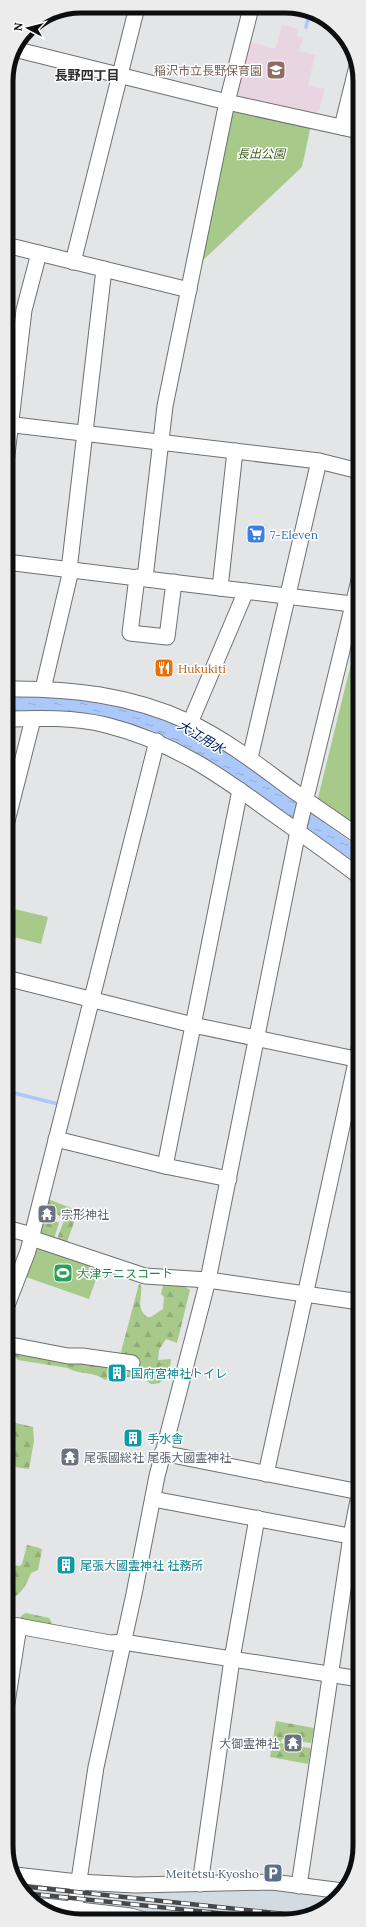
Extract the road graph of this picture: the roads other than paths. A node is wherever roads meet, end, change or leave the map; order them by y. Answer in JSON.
{"nodes":[{"id":1,"x":136,"y":13,"type":"edge"},
{"id":2,"x":250,"y":13,"type":"edge"},
{"id":3,"x":20,"y":51,"type":"edge"},
{"id":4,"x":120,"y":75,"type":"junction"},
{"id":5,"x":353,"y":82,"type":"edge"},
{"id":6,"x":227,"y":102,"type":"junction"},
{"id":7,"x":342,"y":127,"type":"junction"},
{"id":8,"x":353,"y":130,"type":"edge"},
{"id":9,"x":13,"y":247,"type":"edge"},
{"id":10,"x":39,"y":254,"type":"junction"},
{"id":11,"x":73,"y":262,"type":"junction"},
{"id":12,"x":104,"y":269,"type":"junction"},
{"id":13,"x":189,"y":290,"type":"junction"},
{"id":14,"x":13,"y":388,"type":"edge"},
{"id":15,"x":13,"y":425,"type":"edge"},
{"id":16,"x":85,"y":433,"type":"junction"},
{"id":17,"x":160,"y":442,"type":"junction"},
{"id":18,"x":235,"y":451,"type":"junction"},
{"id":19,"x":319,"y":461,"type":"junction"},
{"id":20,"x":353,"y":469,"type":"edge"},
{"id":21,"x":13,"y":563,"type":"edge"},
{"id":22,"x":70,"y":570,"type":"junction"},
{"id":23,"x":141,"y":578,"type":"junction"},
{"id":24,"x":174,"y":582,"type":"junction"},
{"id":25,"x":220,"y":588,"type":"junction"},
{"id":26,"x":246,"y":591,"type":"junction"},
{"id":27,"x":289,"y":596,"type":"junction"},
{"id":28,"x":353,"y":604,"type":"edge"},
{"id":29,"x":353,"y":619,"type":"edge"},
{"id":30,"x":43,"y":689,"type":"junction"},
{"id":31,"x":13,"y":690,"type":"edge"},
{"id":32,"x":33,"y":718,"type":"junction"},
{"id":33,"x":13,"y":719,"type":"edge"},
{"id":34,"x":190,"y":722,"type":"junction"},
{"id":35,"x":157,"y":741,"type":"junction"},
{"id":36,"x":250,"y":758,"type":"junction"},
{"id":37,"x":240,"y":790,"type":"junction"},
{"id":38,"x":13,"y":797,"type":"edge"},
{"id":39,"x":306,"y":801,"type":"junction"},
{"id":40,"x":298,"y":830,"type":"junction"},
{"id":41,"x":353,"y":832,"type":"edge"},
{"id":42,"x":353,"y":872,"type":"edge"},
{"id":43,"x":13,"y":980,"type":"edge"},
{"id":44,"x":92,"y":1000,"type":"junction"},
{"id":45,"x":193,"y":1025,"type":"junction"},
{"id":46,"x":257,"y":1038,"type":"junction"},
{"id":47,"x":353,"y":1059,"type":"edge"},
{"id":48,"x":353,"y":1082,"type":"edge"},
{"id":49,"x":56,"y":1139,"type":"junction"},
{"id":50,"x":165,"y":1166,"type":"junction"},
{"id":51,"x":229,"y":1179,"type":"junction"},
{"id":52,"x":13,"y":1230,"type":"edge"},
{"id":53,"x":31,"y":1236,"type":"junction"},
{"id":54,"x":208,"y":1280,"type":"junction"},
{"id":55,"x":13,"y":1288,"type":"edge"},
{"id":56,"x":306,"y":1294,"type":"junction"},
{"id":57,"x":353,"y":1301,"type":"edge"},
{"id":58,"x":13,"y":1345,"type":"edge"},
{"id":59,"x":132,"y":1363,"type":"dead end"},
{"id":60,"x":162,"y":1453,"type":"junction"},
{"id":61,"x":266,"y":1474,"type":"junction"},
{"id":62,"x":353,"y":1490,"type":"edge"},
{"id":63,"x":153,"y":1499,"type":"junction"},
{"id":64,"x":257,"y":1518,"type":"junction"},
{"id":65,"x":353,"y":1537,"type":"edge"},
{"id":66,"x":353,"y":1548,"type":"edge"},
{"id":67,"x":13,"y":1625,"type":"edge"},
{"id":68,"x":123,"y":1642,"type":"junction"},
{"id":69,"x":232,"y":1659,"type":"junction"},
{"id":70,"x":330,"y":1674,"type":"junction"},
{"id":71,"x":353,"y":1678,"type":"edge"},
{"id":72,"x":20,"y":1876,"type":"edge"},
{"id":73,"x":78,"y":1882,"type":"junction"},
{"id":74,"x":200,"y":1884,"type":"junction"},
{"id":75,"x":299,"y":1886,"type":"junction"},
{"id":76,"x":337,"y":1890,"type":"edge"},
{"id":77,"x":74,"y":1913,"type":"edge"}],
"edges":[{"from":1,"to":4,"type":"street"},
{"from":2,"to":6,"type":"street"},
{"from":3,"to":4,"type":"street"},
{"from":4,"to":6,"type":"street"},
{"from":4,"to":11,"type":"street"},
{"from":5,"to":7,"type":"street"},
{"from":6,"to":7,"type":"street"},
{"from":6,"to":13,"type":"street"},
{"from":7,"to":8,"type":"street"},
{"from":9,"to":10,"type":"street"},
{"from":10,"to":11,"type":"street"},
{"from":10,"to":14,"type":"street"},
{"from":11,"to":12,"type":"street"},
{"from":12,"to":13,"type":"street"},
{"from":12,"to":16,"type":"street"},
{"from":13,"to":17,"type":"street"},
{"from":15,"to":16,"type":"street"},
{"from":16,"to":17,"type":"street"},
{"from":16,"to":22,"type":"street"},
{"from":17,"to":18,"type":"street"},
{"from":17,"to":23,"type":"street"},
{"from":18,"to":19,"type":"street"},
{"from":18,"to":25,"type":"street"},
{"from":19,"to":20,"type":"street"},
{"from":19,"to":27,"type":"street"},
{"from":21,"to":22,"type":"street"},
{"from":22,"to":23,"type":"street"},
{"from":22,"to":30,"type":"street"},
{"from":23,"to":24,"type":"street"},
{"from":23,"to":24,"type":"street"},
{"from":24,"to":25,"type":"street"},
{"from":25,"to":26,"type":"street"},
{"from":26,"to":27,"type":"street"},
{"from":26,"to":34,"type":"street"},
{"from":27,"to":28,"type":"street"},
{"from":27,"to":36,"type":"street"},
{"from":29,"to":39,"type":"street"},
{"from":30,"to":31,"type":"street"},
{"from":30,"to":34,"type":"street"},
{"from":32,"to":33,"type":"street"},
{"from":32,"to":35,"type":"street"},
{"from":32,"to":38,"type":"street"},
{"from":34,"to":36,"type":"street"},
{"from":35,"to":37,"type":"street"},
{"from":35,"to":44,"type":"street"},
{"from":36,"to":39,"type":"street"},
{"from":37,"to":40,"type":"street"},
{"from":37,"to":45,"type":"street"},
{"from":39,"to":40,"type":"street"},
{"from":39,"to":41,"type":"street"},
{"from":40,"to":42,"type":"street"},
{"from":40,"to":46,"type":"street"},
{"from":43,"to":44,"type":"street"},
{"from":44,"to":45,"type":"street"},
{"from":44,"to":49,"type":"street"},
{"from":45,"to":46,"type":"street"},
{"from":45,"to":50,"type":"street"},
{"from":46,"to":47,"type":"street"},
{"from":46,"to":51,"type":"street"},
{"from":48,"to":56,"type":"street"},
{"from":49,"to":50,"type":"street"},
{"from":49,"to":53,"type":"street"},
{"from":50,"to":51,"type":"street"},
{"from":51,"to":54,"type":"street"},
{"from":52,"to":53,"type":"street"},
{"from":53,"to":54,"type":"street"},
{"from":53,"to":55,"type":"street"},
{"from":54,"to":56,"type":"street"},
{"from":54,"to":60,"type":"street"},
{"from":56,"to":57,"type":"street"},
{"from":56,"to":61,"type":"street"},
{"from":58,"to":59,"type":"street"},
{"from":60,"to":61,"type":"street"},
{"from":60,"to":63,"type":"street"},
{"from":61,"to":62,"type":"street"},
{"from":63,"to":64,"type":"street"},
{"from":63,"to":68,"type":"street"},
{"from":64,"to":65,"type":"street"},
{"from":64,"to":69,"type":"street"},
{"from":66,"to":70,"type":"street"},
{"from":67,"to":68,"type":"street"},
{"from":68,"to":69,"type":"street"},
{"from":68,"to":73,"type":"street"},
{"from":69,"to":70,"type":"street"},
{"from":69,"to":74,"type":"street"},
{"from":70,"to":71,"type":"street"},
{"from":70,"to":75,"type":"street"},
{"from":72,"to":73,"type":"street"},
{"from":73,"to":74,"type":"street"},
{"from":73,"to":77,"type":"street"},
{"from":74,"to":75,"type":"street"},
{"from":75,"to":76,"type":"street"}]}
